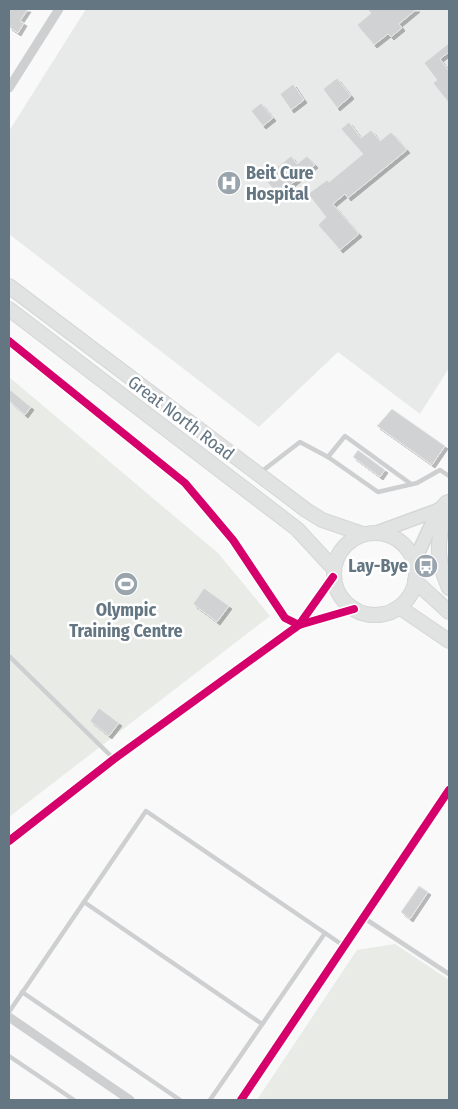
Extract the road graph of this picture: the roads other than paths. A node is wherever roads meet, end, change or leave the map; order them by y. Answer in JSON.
{"nodes":[{"id":1,"x":59,"y":9,"type":"edge"},
{"id":2,"x":9,"y":88,"type":"edge"},
{"id":3,"x":9,"y":286,"type":"edge"},
{"id":4,"x":9,"y":309,"type":"edge"},
{"id":5,"x":9,"y":341,"type":"edge"},
{"id":6,"x":328,"y":457,"type":"junction"},
{"id":7,"x":258,"y":475,"type":"junction"},
{"id":8,"x":449,"y":476,"type":"edge"},
{"id":9,"x":411,"y":484,"type":"junction"},
{"id":10,"x":445,"y":505,"type":"edge"},
{"id":11,"x":378,"y":532,"type":"junction"},
{"id":12,"x":363,"y":534,"type":"junction"},
{"id":13,"x":414,"y":562,"type":"junction"},
{"id":14,"x":333,"y":573,"type":"junction"},
{"id":15,"x":415,"y":581,"type":"junction"},
{"id":16,"x":449,"y":588,"type":"edge"},
{"id":17,"x":399,"y":607,"type":"junction"},
{"id":18,"x":354,"y":609,"type":"junction"},
{"id":19,"x":449,"y":612,"type":"edge"},
{"id":20,"x":299,"y":625,"type":"junction"},
{"id":21,"x":449,"y":641,"type":"edge"},
{"id":22,"x":9,"y":656,"type":"edge"},
{"id":23,"x":114,"y":759,"type":"junction"},
{"id":24,"x":449,"y":790,"type":"edge"},
{"id":25,"x":9,"y":842,"type":"edge"},
{"id":26,"x":84,"y":902,"type":"junction"},
{"id":27,"x":363,"y":917,"type":"junction"},
{"id":28,"x":325,"y":933,"type":"junction"},
{"id":29,"x":344,"y":946,"type":"junction"},
{"id":30,"x":449,"y":974,"type":"edge"},
{"id":31,"x":22,"y":992,"type":"junction"},
{"id":32,"x":9,"y":1012,"type":"edge"},
{"id":33,"x":9,"y":1018,"type":"edge"},
{"id":34,"x":262,"y":1024,"type":"junction"},
{"id":35,"x":9,"y":1056,"type":"edge"},
{"id":36,"x":74,"y":1100,"type":"edge"},
{"id":37,"x":130,"y":1100,"type":"edge"},
{"id":38,"x":180,"y":1100,"type":"edge"},
{"id":39,"x":210,"y":1100,"type":"edge"},
{"id":40,"x":241,"y":1100,"type":"edge"}],
"edges":[{"from":1,"to":2,"type":"street"},
{"from":3,"to":7,"type":"main road","name":"Great North Road"},
{"from":4,"to":14,"type":"main road","name":"Great North Road"},
{"from":5,"to":20,"type":"street"},
{"from":6,"to":7,"type":"lane"},
{"from":6,"to":9,"type":"lane"},
{"from":6,"to":9,"type":"lane"},
{"from":7,"to":12,"type":"main road","name":"Great North Road"},
{"from":8,"to":9,"type":"lane"},
{"from":10,"to":11,"type":"main road"},
{"from":10,"to":13,"type":"main road"},
{"from":10,"to":16,"type":"main road"},
{"from":11,"to":12,"type":"main road"},
{"from":11,"to":13,"type":"main road"},
{"from":12,"to":14,"type":"main road"},
{"from":13,"to":15,"type":"main road"},
{"from":14,"to":18,"type":"main road"},
{"from":14,"to":20,"type":"street"},
{"from":15,"to":17,"type":"main road"},
{"from":15,"to":19,"type":"main road"},
{"from":17,"to":18,"type":"main road"},
{"from":17,"to":21,"type":"main road"},
{"from":18,"to":20,"type":"street"},
{"from":20,"to":23,"type":"street"},
{"from":22,"to":23,"type":"lane"},
{"from":23,"to":25,"type":"street"},
{"from":24,"to":27,"type":"street"},
{"from":26,"to":28,"type":"lane"},
{"from":26,"to":31,"type":"lane"},
{"from":26,"to":34,"type":"lane"},
{"from":27,"to":29,"type":"street"},
{"from":27,"to":30,"type":"lane"},
{"from":28,"to":29,"type":"lane"},
{"from":28,"to":34,"type":"lane"},
{"from":29,"to":40,"type":"street"},
{"from":31,"to":32,"type":"lane"},
{"from":31,"to":38,"type":"lane"},
{"from":33,"to":37,"type":"street"},
{"from":34,"to":39,"type":"lane"},
{"from":35,"to":36,"type":"lane"}]}
